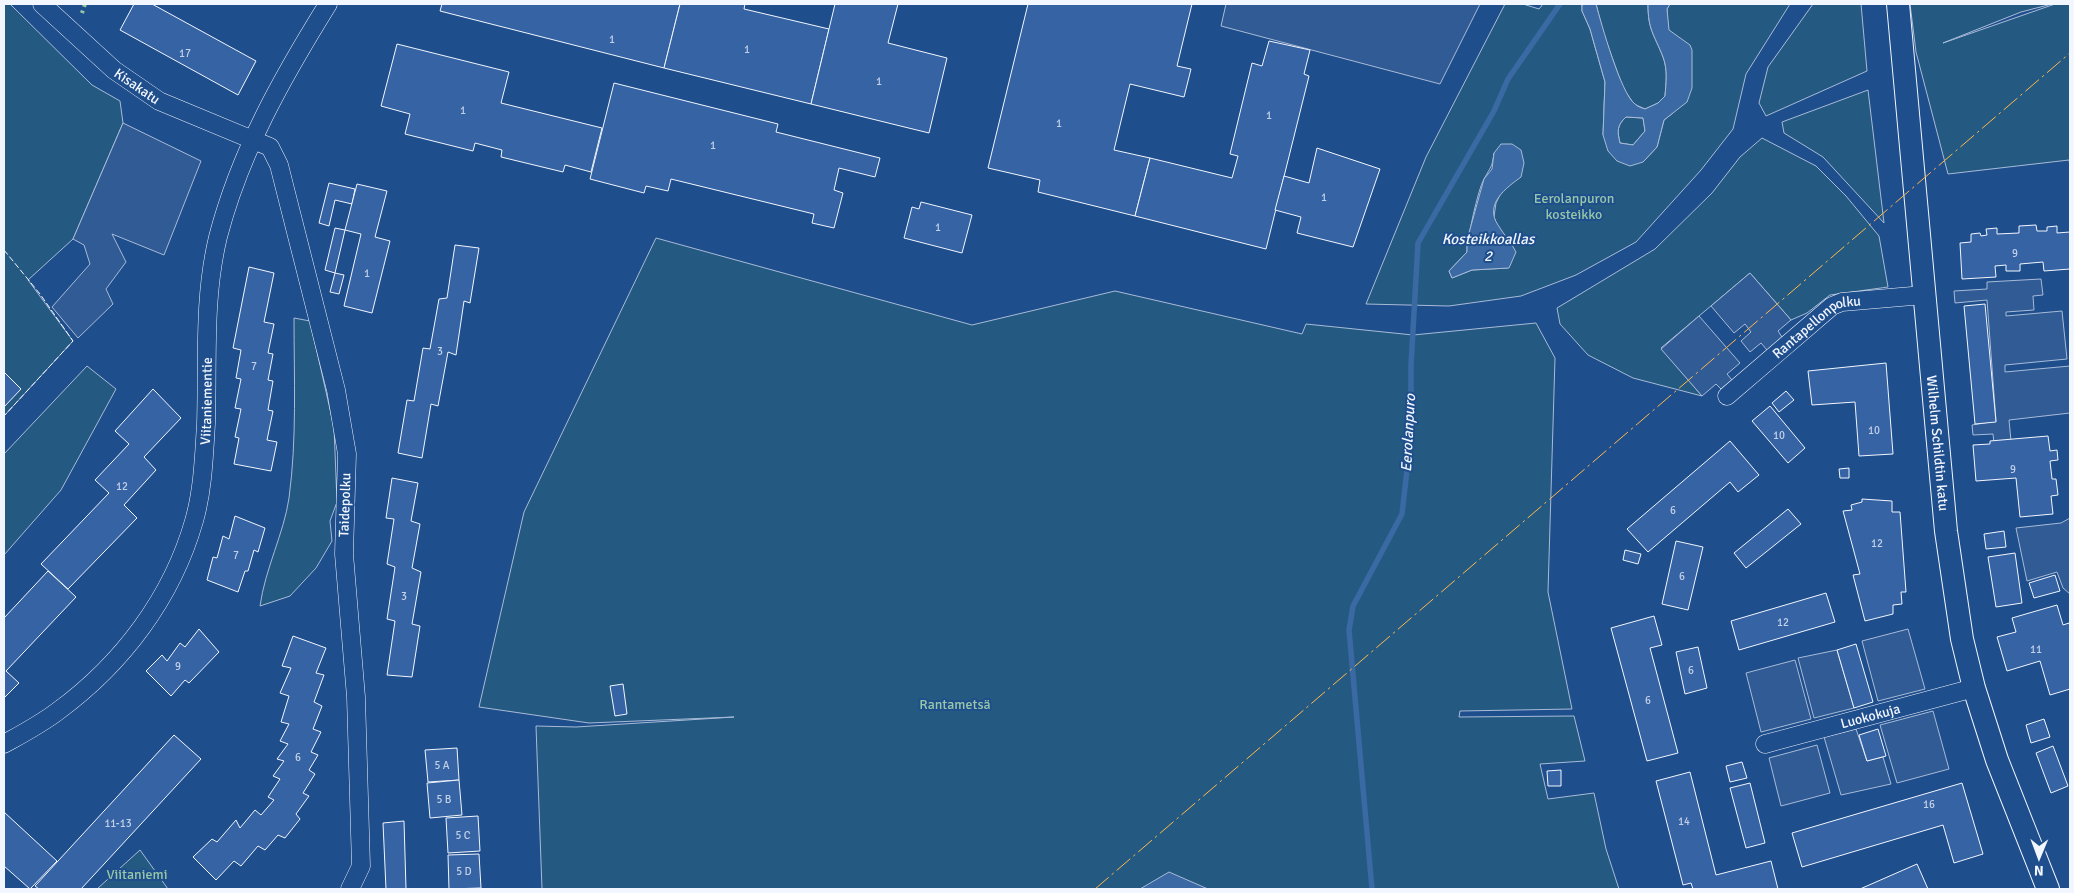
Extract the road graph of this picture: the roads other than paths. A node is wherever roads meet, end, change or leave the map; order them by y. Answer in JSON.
{"nodes":[{"id":1,"x":42,"y":4,"type":"edge"},
{"id":2,"x":328,"y":4,"type":"edge"},
{"id":3,"x":1898,"y":4,"type":"edge"},
{"id":4,"x":252,"y":139,"type":"junction"},
{"id":5,"x":1924,"y":295,"type":"junction"},
{"id":6,"x":1727,"y":396,"type":"dead end"},
{"id":7,"x":1974,"y":688,"type":"junction"},
{"id":8,"x":4,"y":744,"type":"edge"},
{"id":9,"x":1765,"y":744,"type":"dead end"},
{"id":10,"x":2044,"y":879,"type":"edge"},
{"id":11,"x":350,"y":889,"type":"edge"},
{"id":12,"x":2058,"y":889,"type":"edge"}],
"edges":[{"from":1,"to":4,"type":"street","name":"Kisakatu"},
{"from":2,"to":4,"type":"street","name":"Viitaniementie"},
{"from":3,"to":5,"type":"street","name":"Wilhelm Schildtin katu"},
{"from":4,"to":8,"type":"street","name":"Viitaniementie"},
{"from":4,"to":11,"type":"street","name":"Taidepolku"},
{"from":5,"to":6,"type":"street","name":"Rantapellonpolku"},
{"from":5,"to":7,"type":"street","name":"Wilhelm Schildtin katu"},
{"from":7,"to":9,"type":"street","name":"Luokokuja"},
{"from":7,"to":10,"type":"street","name":"Wilhelm Schildtin katu"},
{"from":10,"to":12,"type":"street","name":"Wilhelm Schildtin katu"}]}
